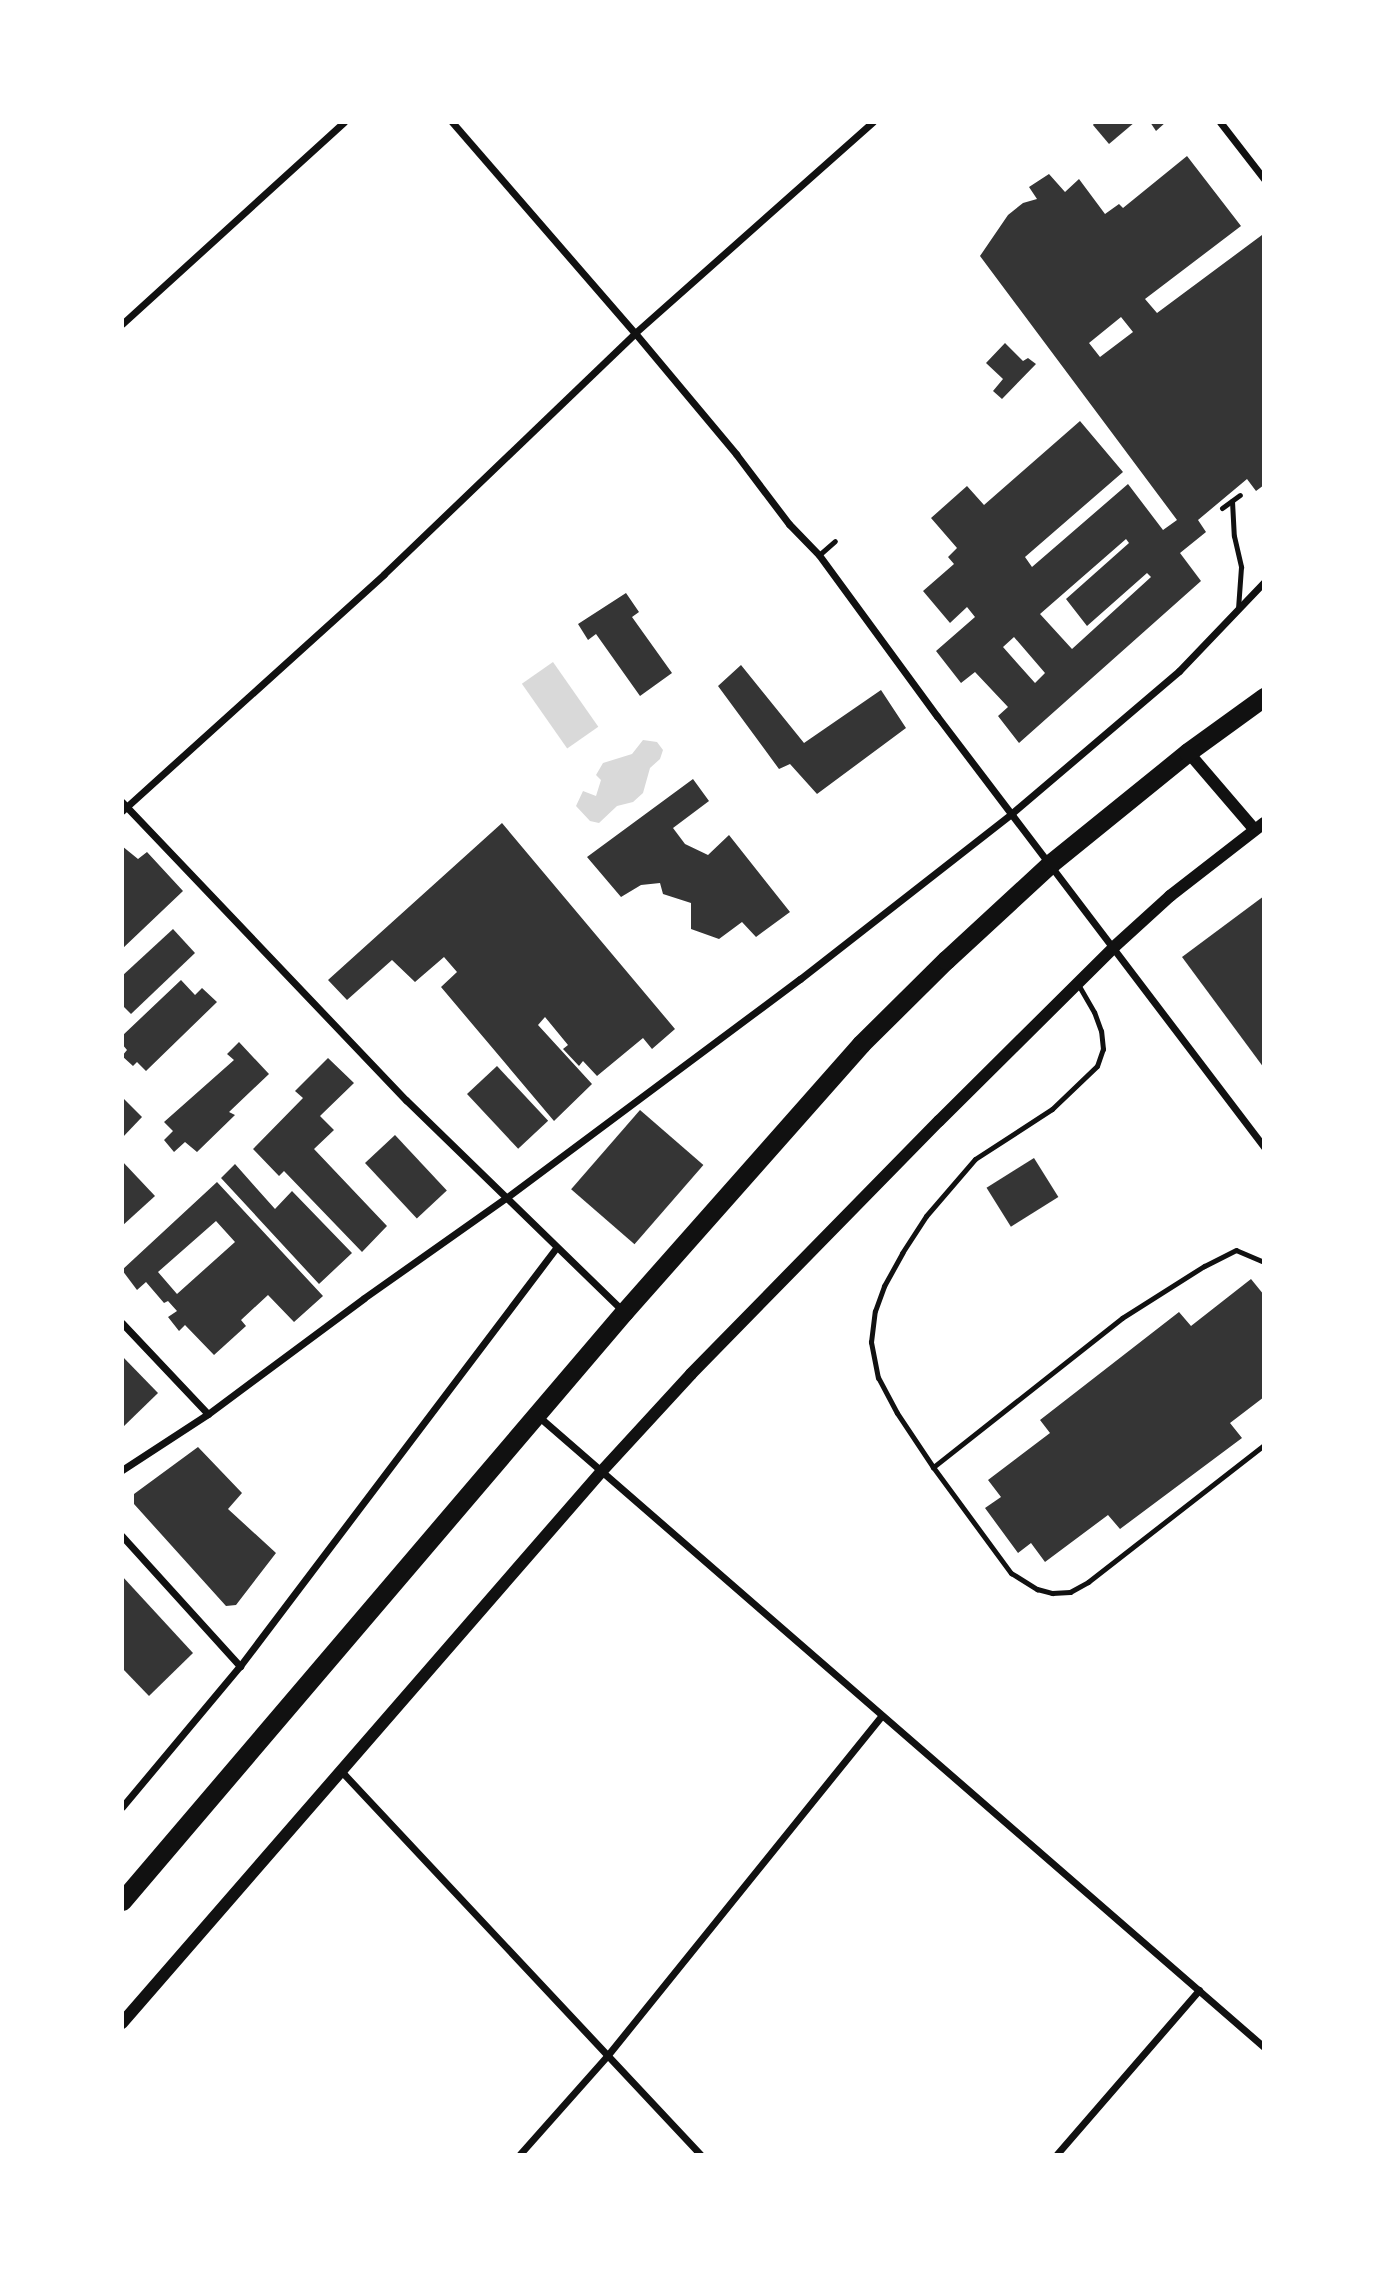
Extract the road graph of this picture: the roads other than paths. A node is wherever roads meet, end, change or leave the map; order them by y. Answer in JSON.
{"nodes":[{"id":1,"x":344,"y":122,"type":"edge"},
{"id":2,"x":452,"y":122,"type":"edge"},
{"id":3,"x":873,"y":122,"type":"edge"},
{"id":4,"x":1220,"y":122,"type":"edge"},
{"id":5,"x":1264,"y":179,"type":"edge"},
{"id":6,"x":122,"y":324,"type":"edge"},
{"id":7,"x":635,"y":333,"type":"junction"},
{"id":8,"x":1240,"y":495,"type":"dead end"},
{"id":9,"x":1232,"y":501,"type":"junction"},
{"id":10,"x":1222,"y":508,"type":"dead end"},
{"id":11,"x":835,"y":541,"type":"dead end"},
{"id":12,"x":819,"y":555,"type":"junction"},
{"id":13,"x":1264,"y":582,"type":"edge"},
{"id":14,"x":1238,"y":610,"type":"junction"},
{"id":15,"x":1264,"y":696,"type":"edge"},
{"id":16,"x":1188,"y":752,"type":"junction"},
{"id":17,"x":124,"y":807,"type":"edge"},
{"id":18,"x":1011,"y":814,"type":"junction"},
{"id":19,"x":1259,"y":826,"type":"edge"},
{"id":20,"x":1051,"y":863,"type":"junction"},
{"id":21,"x":1114,"y":947,"type":"junction"},
{"id":22,"x":1078,"y":984,"type":"junction"},
{"id":23,"x":1264,"y":1147,"type":"edge"},
{"id":24,"x":506,"y":1198,"type":"junction"},
{"id":25,"x":556,"y":1248,"type":"junction"},
{"id":26,"x":1264,"y":1262,"type":"edge"},
{"id":27,"x":624,"y":1312,"type":"junction"},
{"id":28,"x":122,"y":1323,"type":"edge"},
{"id":29,"x":208,"y":1414,"type":"junction"},
{"id":30,"x":536,"y":1415,"type":"junction"},
{"id":31,"x":1264,"y":1445,"type":"edge"},
{"id":32,"x":933,"y":1467,"type":"junction"},
{"id":33,"x":122,"y":1470,"type":"edge"},
{"id":34,"x":601,"y":1472,"type":"junction"},
{"id":35,"x":122,"y":1536,"type":"edge"},
{"id":36,"x":240,"y":1666,"type":"junction"},
{"id":37,"x":881,"y":1717,"type":"junction"},
{"id":38,"x":342,"y":1772,"type":"junction"},
{"id":39,"x":122,"y":1807,"type":"edge"},
{"id":40,"x":122,"y":1901,"type":"edge"},
{"id":41,"x":1199,"y":1990,"type":"junction"},
{"id":42,"x":122,"y":2023,"type":"edge"},
{"id":43,"x":1264,"y":2048,"type":"edge"},
{"id":44,"x":607,"y":2056,"type":"junction"},
{"id":45,"x":520,"y":2154,"type":"edge"},
{"id":46,"x":700,"y":2154,"type":"edge"},
{"id":47,"x":1057,"y":2154,"type":"edge"}],
"edges":[{"from":1,"to":6,"type":"street"},
{"from":2,"to":7,"type":"street"},
{"from":3,"to":7,"type":"street"},
{"from":4,"to":5,"type":"street"},
{"from":7,"to":12,"type":"street"},
{"from":7,"to":17,"type":"street"},
{"from":8,"to":9,"type":"lane"},
{"from":9,"to":10,"type":"lane"},
{"from":9,"to":14,"type":"lane"},
{"from":11,"to":12,"type":"lane"},
{"from":12,"to":18,"type":"street"},
{"from":13,"to":14,"type":"street"},
{"from":14,"to":18,"type":"street"},
{"from":15,"to":16,"type":"highway"},
{"from":16,"to":19,"type":"street"},
{"from":16,"to":20,"type":"highway"},
{"from":17,"to":24,"type":"street"},
{"from":18,"to":20,"type":"street"},
{"from":18,"to":24,"type":"street"},
{"from":19,"to":21,"type":"street"},
{"from":20,"to":21,"type":"street"},
{"from":20,"to":27,"type":"highway"},
{"from":21,"to":22,"type":"street"},
{"from":21,"to":23,"type":"street"},
{"from":22,"to":32,"type":"lane"},
{"from":22,"to":34,"type":"street"},
{"from":24,"to":25,"type":"street"},
{"from":24,"to":29,"type":"street"},
{"from":25,"to":27,"type":"street"},
{"from":25,"to":36,"type":"street"},
{"from":26,"to":32,"type":"lane"},
{"from":27,"to":30,"type":"highway"},
{"from":28,"to":29,"type":"street"},
{"from":29,"to":33,"type":"street"},
{"from":30,"to":34,"type":"street"},
{"from":30,"to":40,"type":"highway"},
{"from":31,"to":32,"type":"lane"},
{"from":34,"to":37,"type":"street"},
{"from":34,"to":38,"type":"street"},
{"from":35,"to":36,"type":"street"},
{"from":36,"to":39,"type":"street"},
{"from":37,"to":41,"type":"street"},
{"from":37,"to":44,"type":"street"},
{"from":38,"to":42,"type":"street"},
{"from":38,"to":44,"type":"street"},
{"from":41,"to":43,"type":"street"},
{"from":41,"to":47,"type":"street"},
{"from":44,"to":45,"type":"street"},
{"from":44,"to":46,"type":"street"}]}
